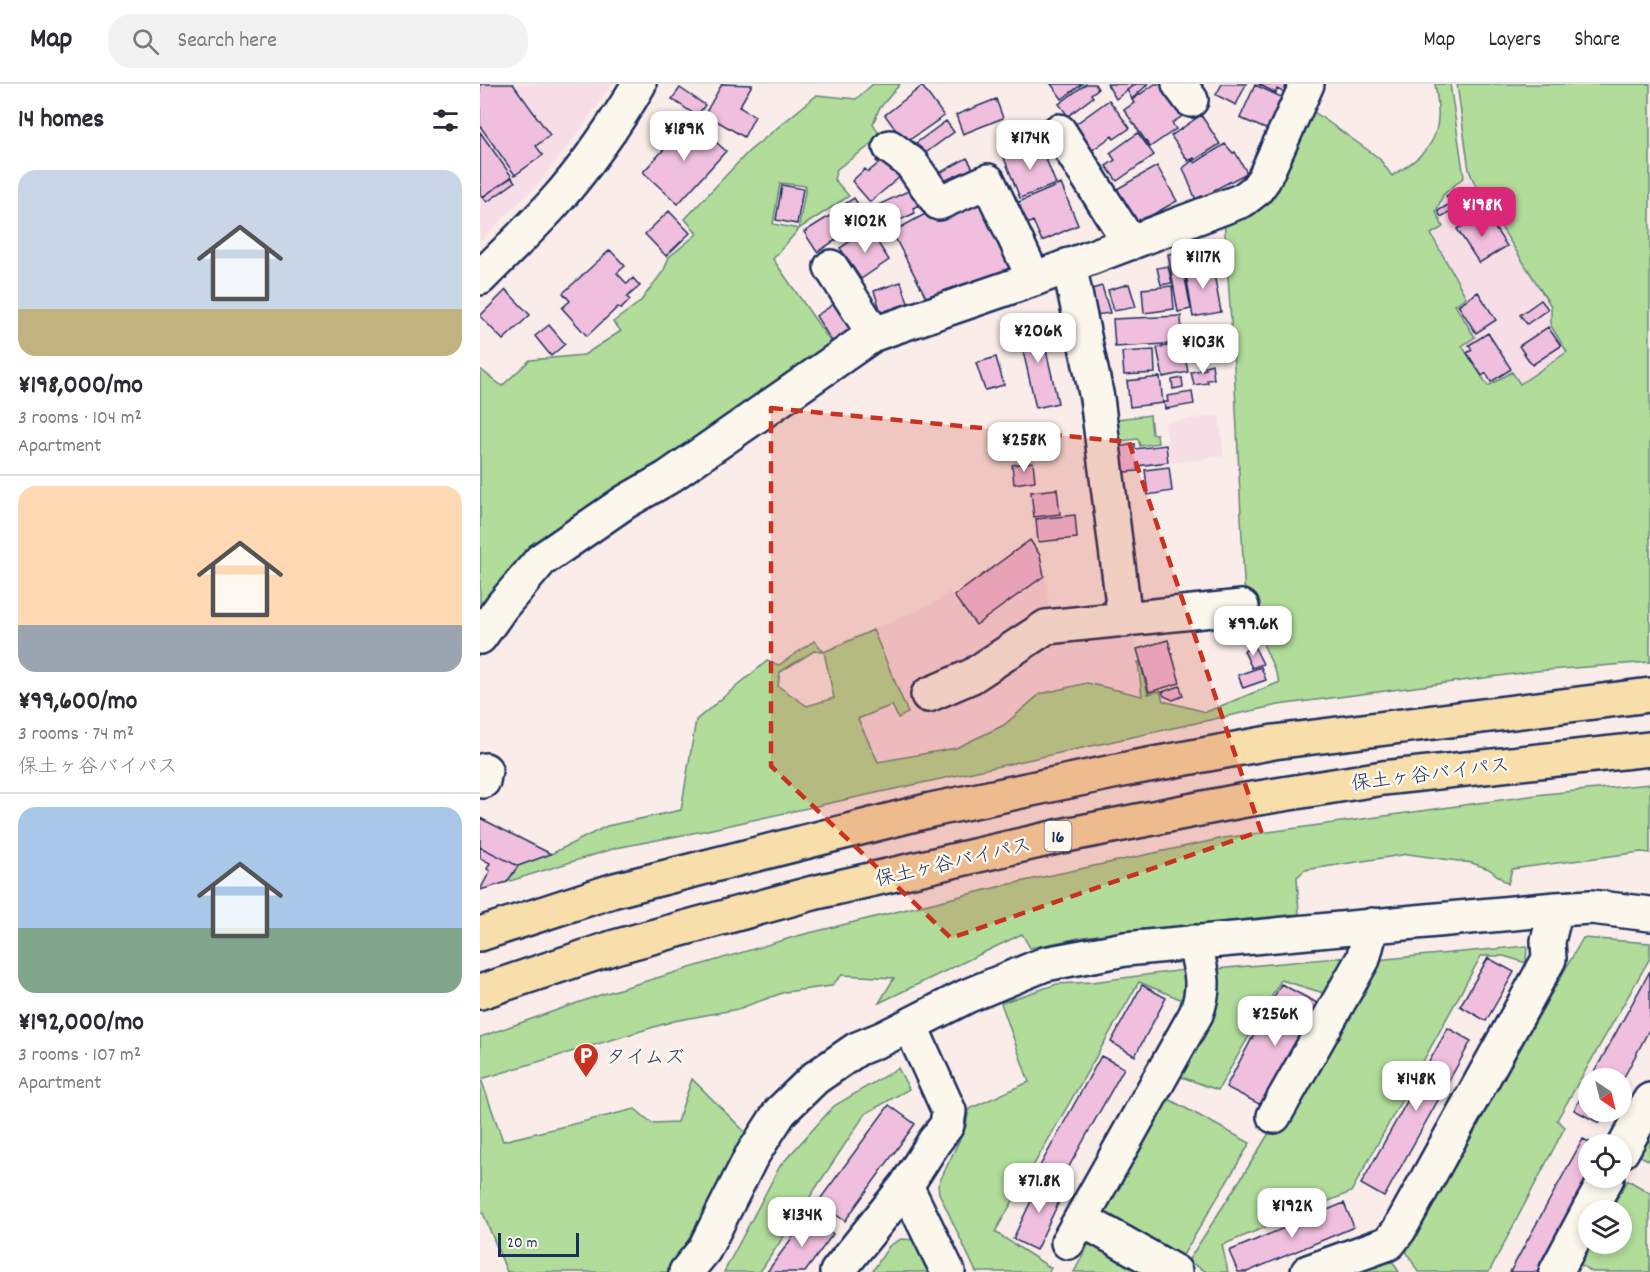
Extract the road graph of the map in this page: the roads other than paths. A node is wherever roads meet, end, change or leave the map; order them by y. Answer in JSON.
{"nodes":[{"id":1,"x":639,"y":84,"type":"edge"},
{"id":2,"x":1307,"y":84,"type":"edge"},
{"id":3,"x":1059,"y":131,"type":"dead end"},
{"id":4,"x":890,"y":147,"type":"dead end"},
{"id":5,"x":1130,"y":243,"type":"junction"},
{"id":6,"x":1069,"y":265,"type":"junction"},
{"id":7,"x":831,"y":267,"type":"dead end"},
{"id":8,"x":480,"y":278,"type":"edge"},
{"id":9,"x":1034,"y":279,"type":"junction"},
{"id":10,"x":874,"y":334,"type":"junction"},
{"id":11,"x":1242,"y":606,"type":"dead end"},
{"id":12,"x":1125,"y":620,"type":"junction"},
{"id":13,"x":480,"y":637,"type":"edge"},
{"id":14,"x":928,"y":694,"type":"dead end"},
{"id":15,"x":1650,"y":695,"type":"edge"},
{"id":16,"x":1650,"y":749,"type":"edge"},
{"id":17,"x":1556,"y":909,"type":"junction"},
{"id":18,"x":1650,"y":914,"type":"edge"},
{"id":19,"x":1372,"y":925,"type":"junction"},
{"id":20,"x":480,"y":934,"type":"edge"},
{"id":21,"x":1194,"y":942,"type":"junction"},
{"id":22,"x":480,"y":992,"type":"edge"},
{"id":23,"x":910,"y":1025,"type":"junction"},
{"id":24,"x":1650,"y":1100,"type":"edge"},
{"id":25,"x":1274,"y":1116,"type":"dead end"},
{"id":26,"x":1631,"y":1134,"type":"edge"},
{"id":27,"x":906,"y":1186,"type":"junction"},
{"id":28,"x":1578,"y":1231,"type":"edge"},
{"id":29,"x":686,"y":1272,"type":"edge"},
{"id":30,"x":837,"y":1272,"type":"edge"},
{"id":31,"x":948,"y":1272,"type":"edge"},
{"id":32,"x":1175,"y":1272,"type":"edge"},
{"id":33,"x":1308,"y":1272,"type":"edge"},
{"id":34,"x":1556,"y":1272,"type":"edge"}],
"edges":[{"from":1,"to":8,"type":"street"},
{"from":2,"to":5,"type":"street"},
{"from":3,"to":5,"type":"street"},
{"from":4,"to":9,"type":"street"},
{"from":5,"to":6,"type":"street"},
{"from":6,"to":9,"type":"street"},
{"from":6,"to":12,"type":"street"},
{"from":7,"to":10,"type":"street"},
{"from":9,"to":10,"type":"street"},
{"from":10,"to":13,"type":"street"},
{"from":11,"to":12,"type":"street"},
{"from":12,"to":14,"type":"street"},
{"from":15,"to":20,"type":"highway"},
{"from":16,"to":22,"type":"highway","name":"保土ヶ谷バイパス","number":"16"},
{"from":17,"to":18,"type":"street"},
{"from":17,"to":19,"type":"street"},
{"from":17,"to":33,"type":"street"},
{"from":19,"to":21,"type":"street"},
{"from":19,"to":25,"type":"street"},
{"from":21,"to":23,"type":"street"},
{"from":21,"to":32,"type":"street"},
{"from":23,"to":27,"type":"street"},
{"from":23,"to":29,"type":"street"},
{"from":24,"to":26,"type":"street"},
{"from":27,"to":30,"type":"street"},
{"from":27,"to":31,"type":"street"},
{"from":28,"to":34,"type":"street"}]}
